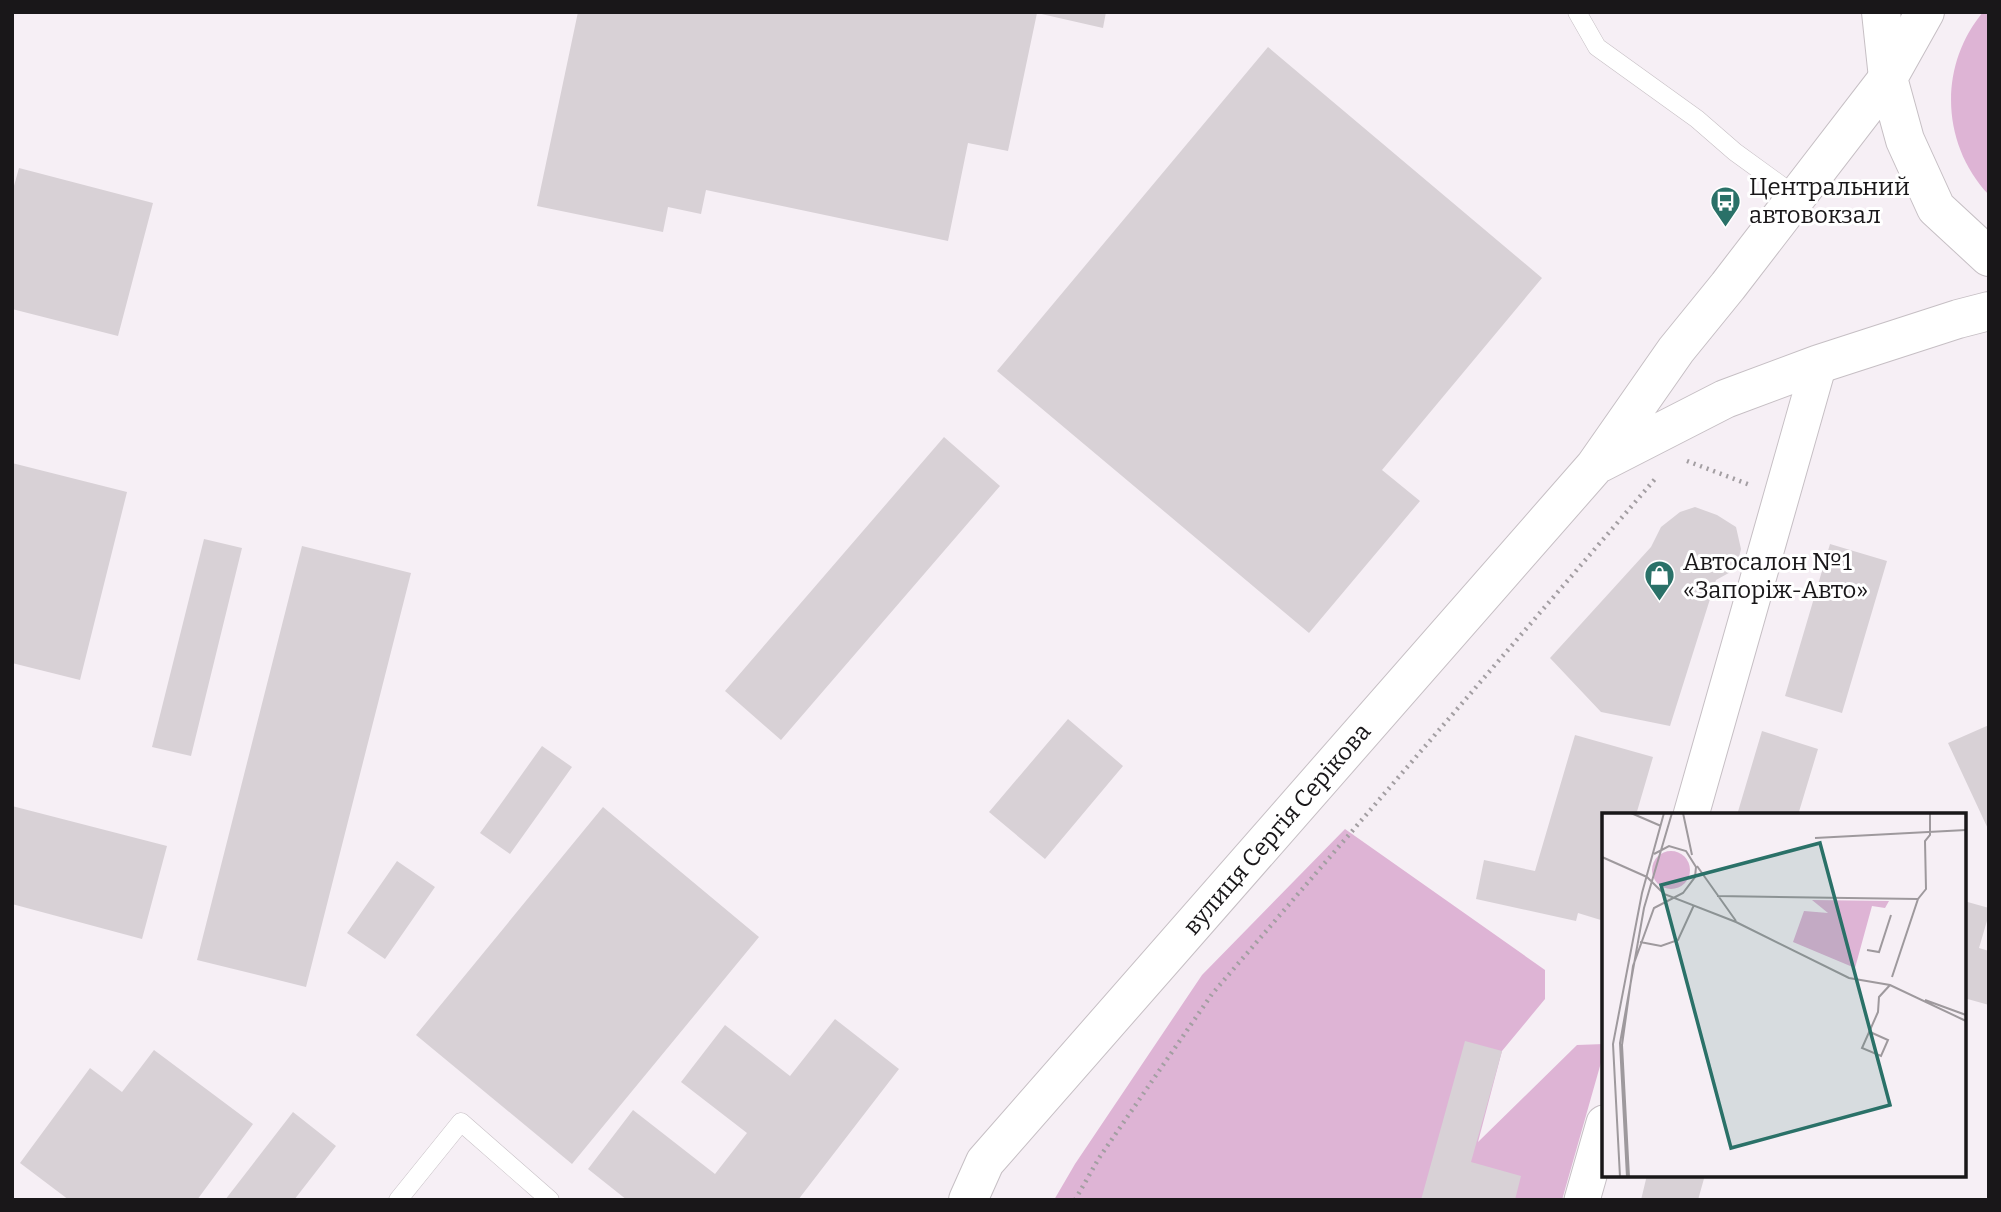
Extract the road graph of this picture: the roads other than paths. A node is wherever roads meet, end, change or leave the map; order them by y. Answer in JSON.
{"nodes":[{"id":1,"x":1577,"y":12,"type":"edge"},
{"id":2,"x":1881,"y":12,"type":"edge"},
{"id":3,"x":1925,"y":12,"type":"edge"},
{"id":4,"x":1888,"y":78,"type":"junction"},
{"id":5,"x":1797,"y":198,"type":"junction"},
{"id":6,"x":1989,"y":257,"type":"edge"},
{"id":7,"x":1989,"y":312,"type":"edge"},
{"id":8,"x":1819,"y":364,"type":"junction"},
{"id":9,"x":1595,"y":466,"type":"junction"},
{"id":10,"x":1692,"y":813,"type":"edge"},
{"id":11,"x":1602,"y":1130,"type":"edge"},
{"id":12,"x":398,"y":1200,"type":"edge"},
{"id":13,"x":550,"y":1200,"type":"edge"},
{"id":14,"x":968,"y":1200,"type":"edge"},
{"id":15,"x":1582,"y":1200,"type":"edge"}],
"edges":[{"from":1,"to":5,"type":"lane"},
{"from":2,"to":4,"type":"main road"},
{"from":3,"to":4,"type":"main road","name":"вулиця Сергія Серікова"},
{"from":4,"to":5,"type":"main road","name":"вулиця Сергія Серікова"},
{"from":4,"to":6,"type":"main road"},
{"from":5,"to":9,"type":"main road","name":"вулиця Сергія Серікова"},
{"from":7,"to":8,"type":"main road","name":"вулиця Сергія Серікова"},
{"from":8,"to":9,"type":"main road","name":"вулиця Сергія Серікова"},
{"from":8,"to":10,"type":"street"},
{"from":9,"to":14,"type":"main road","name":"вулиця Сергія Серікова"},
{"from":11,"to":15,"type":"street"},
{"from":12,"to":13,"type":"lane"}]}
